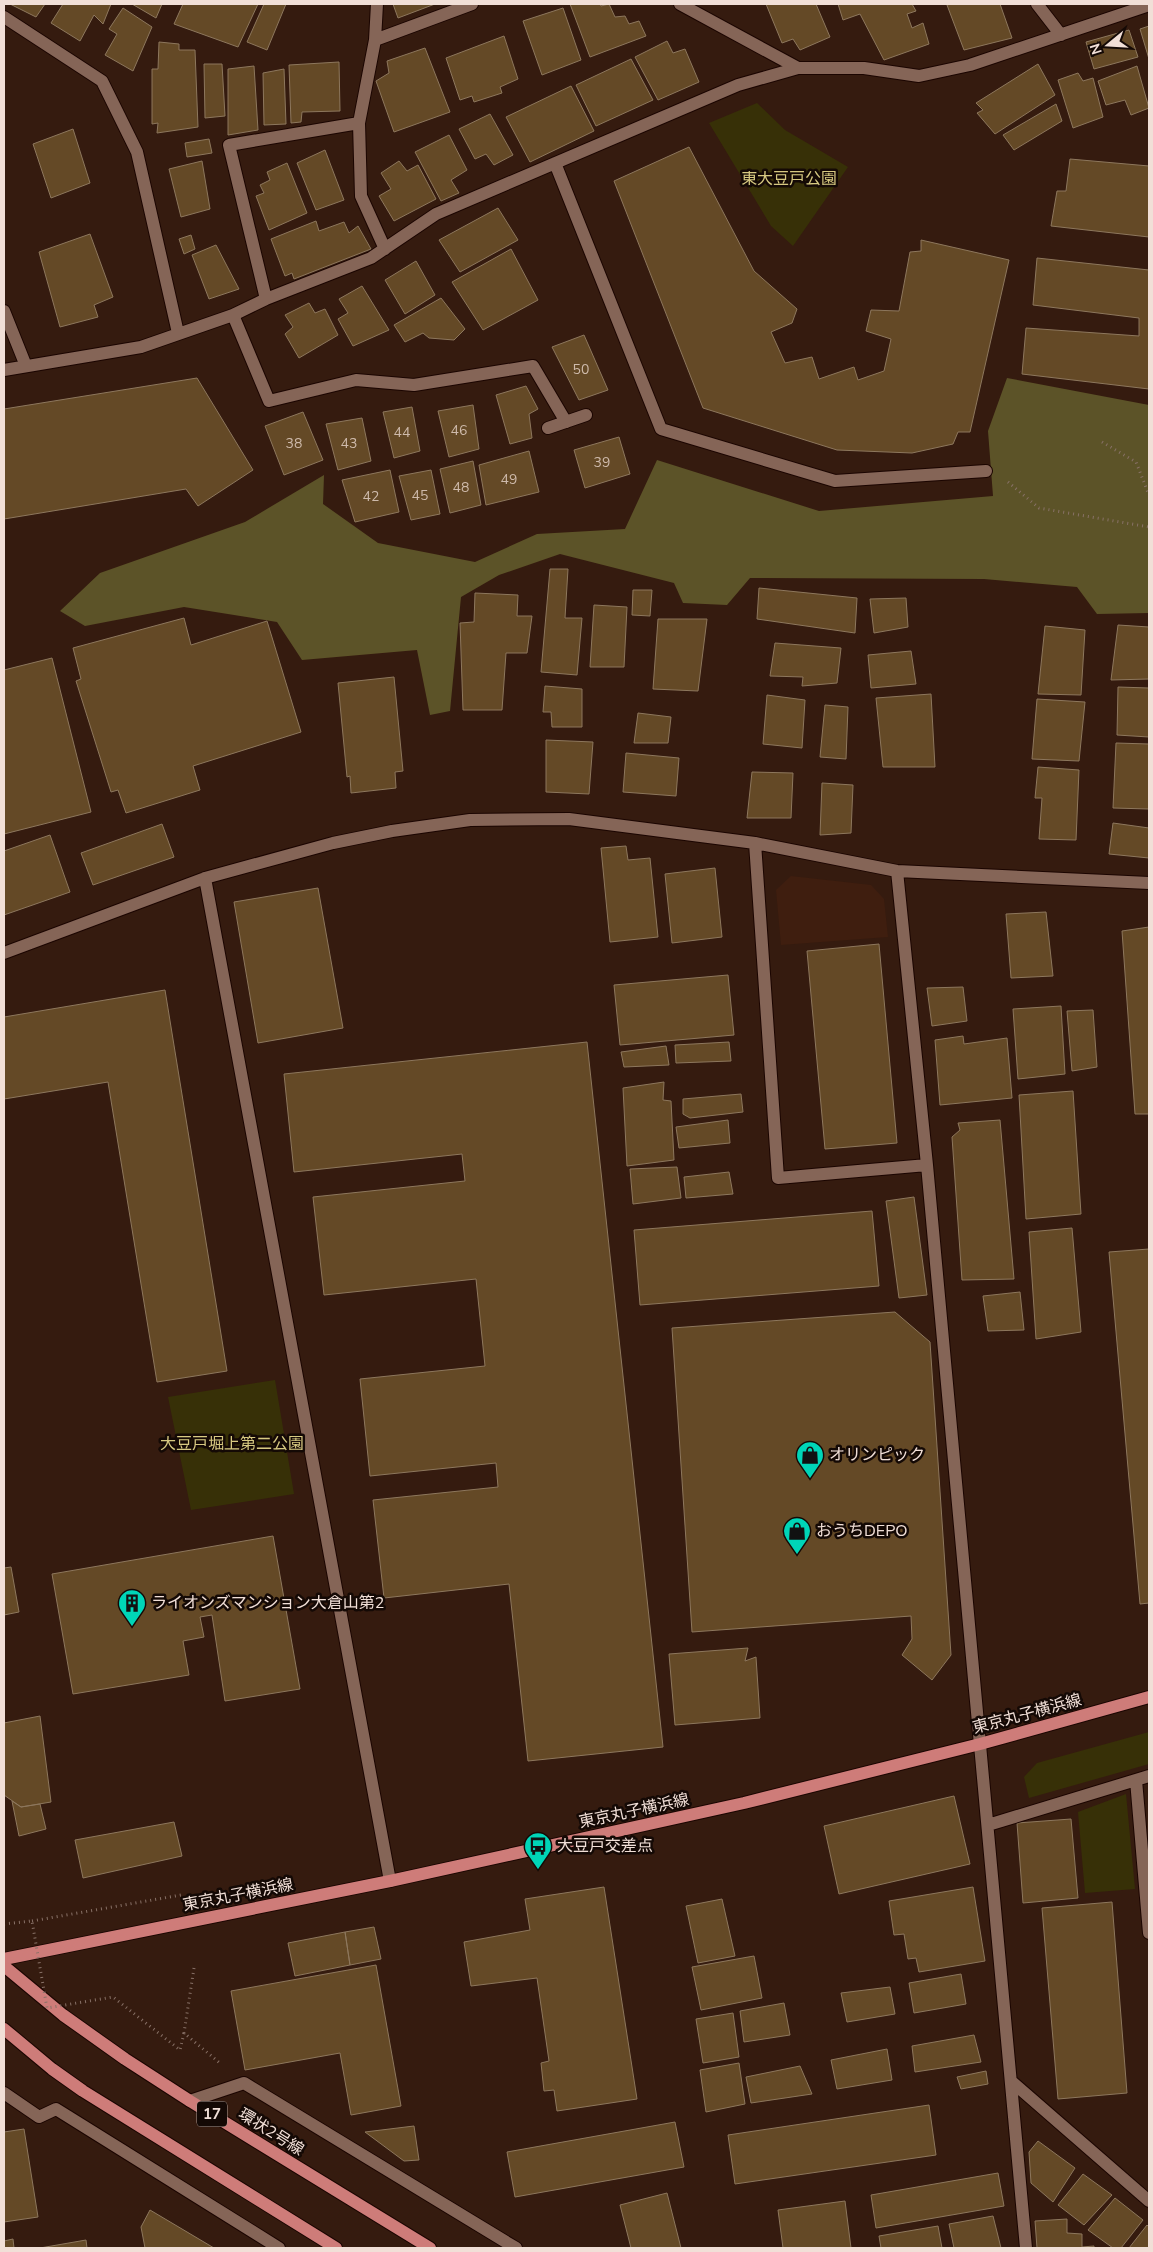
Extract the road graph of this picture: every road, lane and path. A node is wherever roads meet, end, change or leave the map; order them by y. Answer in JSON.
{"nodes":[{"id":1,"x":377,"y":4,"type":"edge"},
{"id":2,"x":472,"y":4,"type":"edge"},
{"id":3,"x":680,"y":4,"type":"edge"},
{"id":4,"x":1037,"y":4,"type":"edge"},
{"id":5,"x":1149,"y":5,"type":"edge"},
{"id":6,"x":4,"y":17,"type":"edge"},
{"id":7,"x":1061,"y":35,"type":"junction"},
{"id":8,"x":375,"y":40,"type":"junction"},
{"id":9,"x":798,"y":68,"type":"junction"},
{"id":10,"x":359,"y":123,"type":"junction"},
{"id":11,"x":555,"y":163,"type":"junction"},
{"id":12,"x":385,"y":249,"type":"junction"},
{"id":13,"x":266,"y":299,"type":"junction"},
{"id":14,"x":4,"y":311,"type":"edge"},
{"id":15,"x":233,"y":315,"type":"junction"},
{"id":16,"x":178,"y":333,"type":"junction"},
{"id":17,"x":26,"y":366,"type":"junction"},
{"id":18,"x":4,"y":370,"type":"edge"},
{"id":19,"x":586,"y":416,"type":"dead end"},
{"id":20,"x":566,"y":422,"type":"junction"},
{"id":21,"x":548,"y":428,"type":"dead end"},
{"id":22,"x":1102,"y":442,"type":"dead end"},
{"id":23,"x":986,"y":470,"type":"dead end"},
{"id":24,"x":1008,"y":482,"type":"dead end"},
{"id":25,"x":1149,"y":496,"type":"edge"},
{"id":26,"x":1149,"y":527,"type":"edge"},
{"id":27,"x":755,"y":843,"type":"junction"},
{"id":28,"x":898,"y":871,"type":"junction"},
{"id":29,"x":204,"y":878,"type":"junction"},
{"id":30,"x":1149,"y":883,"type":"edge"},
{"id":31,"x":4,"y":953,"type":"edge"},
{"id":32,"x":927,"y":1166,"type":"junction"},
{"id":33,"x":1149,"y":1697,"type":"edge"},
{"id":34,"x":980,"y":1744,"type":"junction"},
{"id":35,"x":1149,"y":1776,"type":"edge"},
{"id":36,"x":1136,"y":1780,"type":"junction"},
{"id":37,"x":988,"y":1825,"type":"junction"},
{"id":38,"x":390,"y":1880,"type":"junction"},
{"id":39,"x":181,"y":1895,"type":"dead end"},
{"id":40,"x":32,"y":1921,"type":"junction"},
{"id":41,"x":4,"y":1924,"type":"edge"},
{"id":42,"x":1149,"y":1926,"type":"edge"},
{"id":43,"x":4,"y":1959,"type":"edge"},
{"id":44,"x":4,"y":1966,"type":"edge"},
{"id":45,"x":194,"y":1968,"type":"dead end"},
{"id":46,"x":4,"y":2029,"type":"edge"},
{"id":47,"x":184,"y":2033,"type":"junction"},
{"id":48,"x":1011,"y":2081,"type":"junction"},
{"id":49,"x":244,"y":2083,"type":"junction"},
{"id":50,"x":4,"y":2092,"type":"edge"},
{"id":51,"x":190,"y":2101,"type":"junction"},
{"id":52,"x":1149,"y":2201,"type":"edge"},
{"id":53,"x":279,"y":2248,"type":"edge"},
{"id":54,"x":336,"y":2248,"type":"edge"},
{"id":55,"x":430,"y":2248,"type":"edge"},
{"id":56,"x":516,"y":2248,"type":"edge"},
{"id":57,"x":1026,"y":2248,"type":"edge"}],
"edges":[{"from":1,"to":8,"type":"street"},
{"from":2,"to":8,"type":"street"},
{"from":3,"to":9,"type":"street"},
{"from":4,"to":7,"type":"street"},
{"from":5,"to":7,"type":"street"},
{"from":6,"to":16,"type":"street"},
{"from":7,"to":9,"type":"street"},
{"from":8,"to":10,"type":"street"},
{"from":9,"to":11,"type":"street"},
{"from":10,"to":12,"type":"street"},
{"from":10,"to":13,"type":"street"},
{"from":11,"to":12,"type":"street"},
{"from":11,"to":23,"type":"street"},
{"from":12,"to":13,"type":"street"},
{"from":13,"to":15,"type":"street"},
{"from":14,"to":17,"type":"street"},
{"from":15,"to":16,"type":"street"},
{"from":15,"to":20,"type":"street"},
{"from":16,"to":17,"type":"street"},
{"from":17,"to":18,"type":"street"},
{"from":19,"to":20,"type":"street"},
{"from":20,"to":21,"type":"street"},
{"from":22,"to":25,"type":"path"},
{"from":24,"to":26,"type":"path"},
{"from":27,"to":28,"type":"street"},
{"from":27,"to":29,"type":"street"},
{"from":27,"to":32,"type":"street"},
{"from":28,"to":30,"type":"street"},
{"from":28,"to":32,"type":"street"},
{"from":29,"to":31,"type":"street"},
{"from":29,"to":38,"type":"street"},
{"from":32,"to":34,"type":"street"},
{"from":33,"to":34,"type":"main road","name":"東京丸子横浜線"},
{"from":34,"to":37,"type":"street"},
{"from":34,"to":38,"type":"main road","name":"東京丸子横浜線"},
{"from":35,"to":36,"type":"street"},
{"from":36,"to":37,"type":"street"},
{"from":36,"to":42,"type":"street"},
{"from":37,"to":48,"type":"street"},
{"from":38,"to":43,"type":"main road","name":"東京丸子横浜線"},
{"from":39,"to":40,"type":"path"},
{"from":40,"to":41,"type":"path","bridge":true},
{"from":40,"to":47,"type":"path","bridge":true},
{"from":44,"to":51,"type":"main road","name":"環状2号線","number":"17"},
{"from":45,"to":47,"type":"path"},
{"from":46,"to":54,"type":"main road"},
{"from":47,"to":49,"type":"path"},
{"from":48,"to":52,"type":"street"},
{"from":48,"to":57,"type":"street"},
{"from":49,"to":51,"type":"street"},
{"from":49,"to":56,"type":"street"},
{"from":50,"to":53,"type":"street"},
{"from":51,"to":55,"type":"main road","name":"環状2号線","number":"17"}]}
